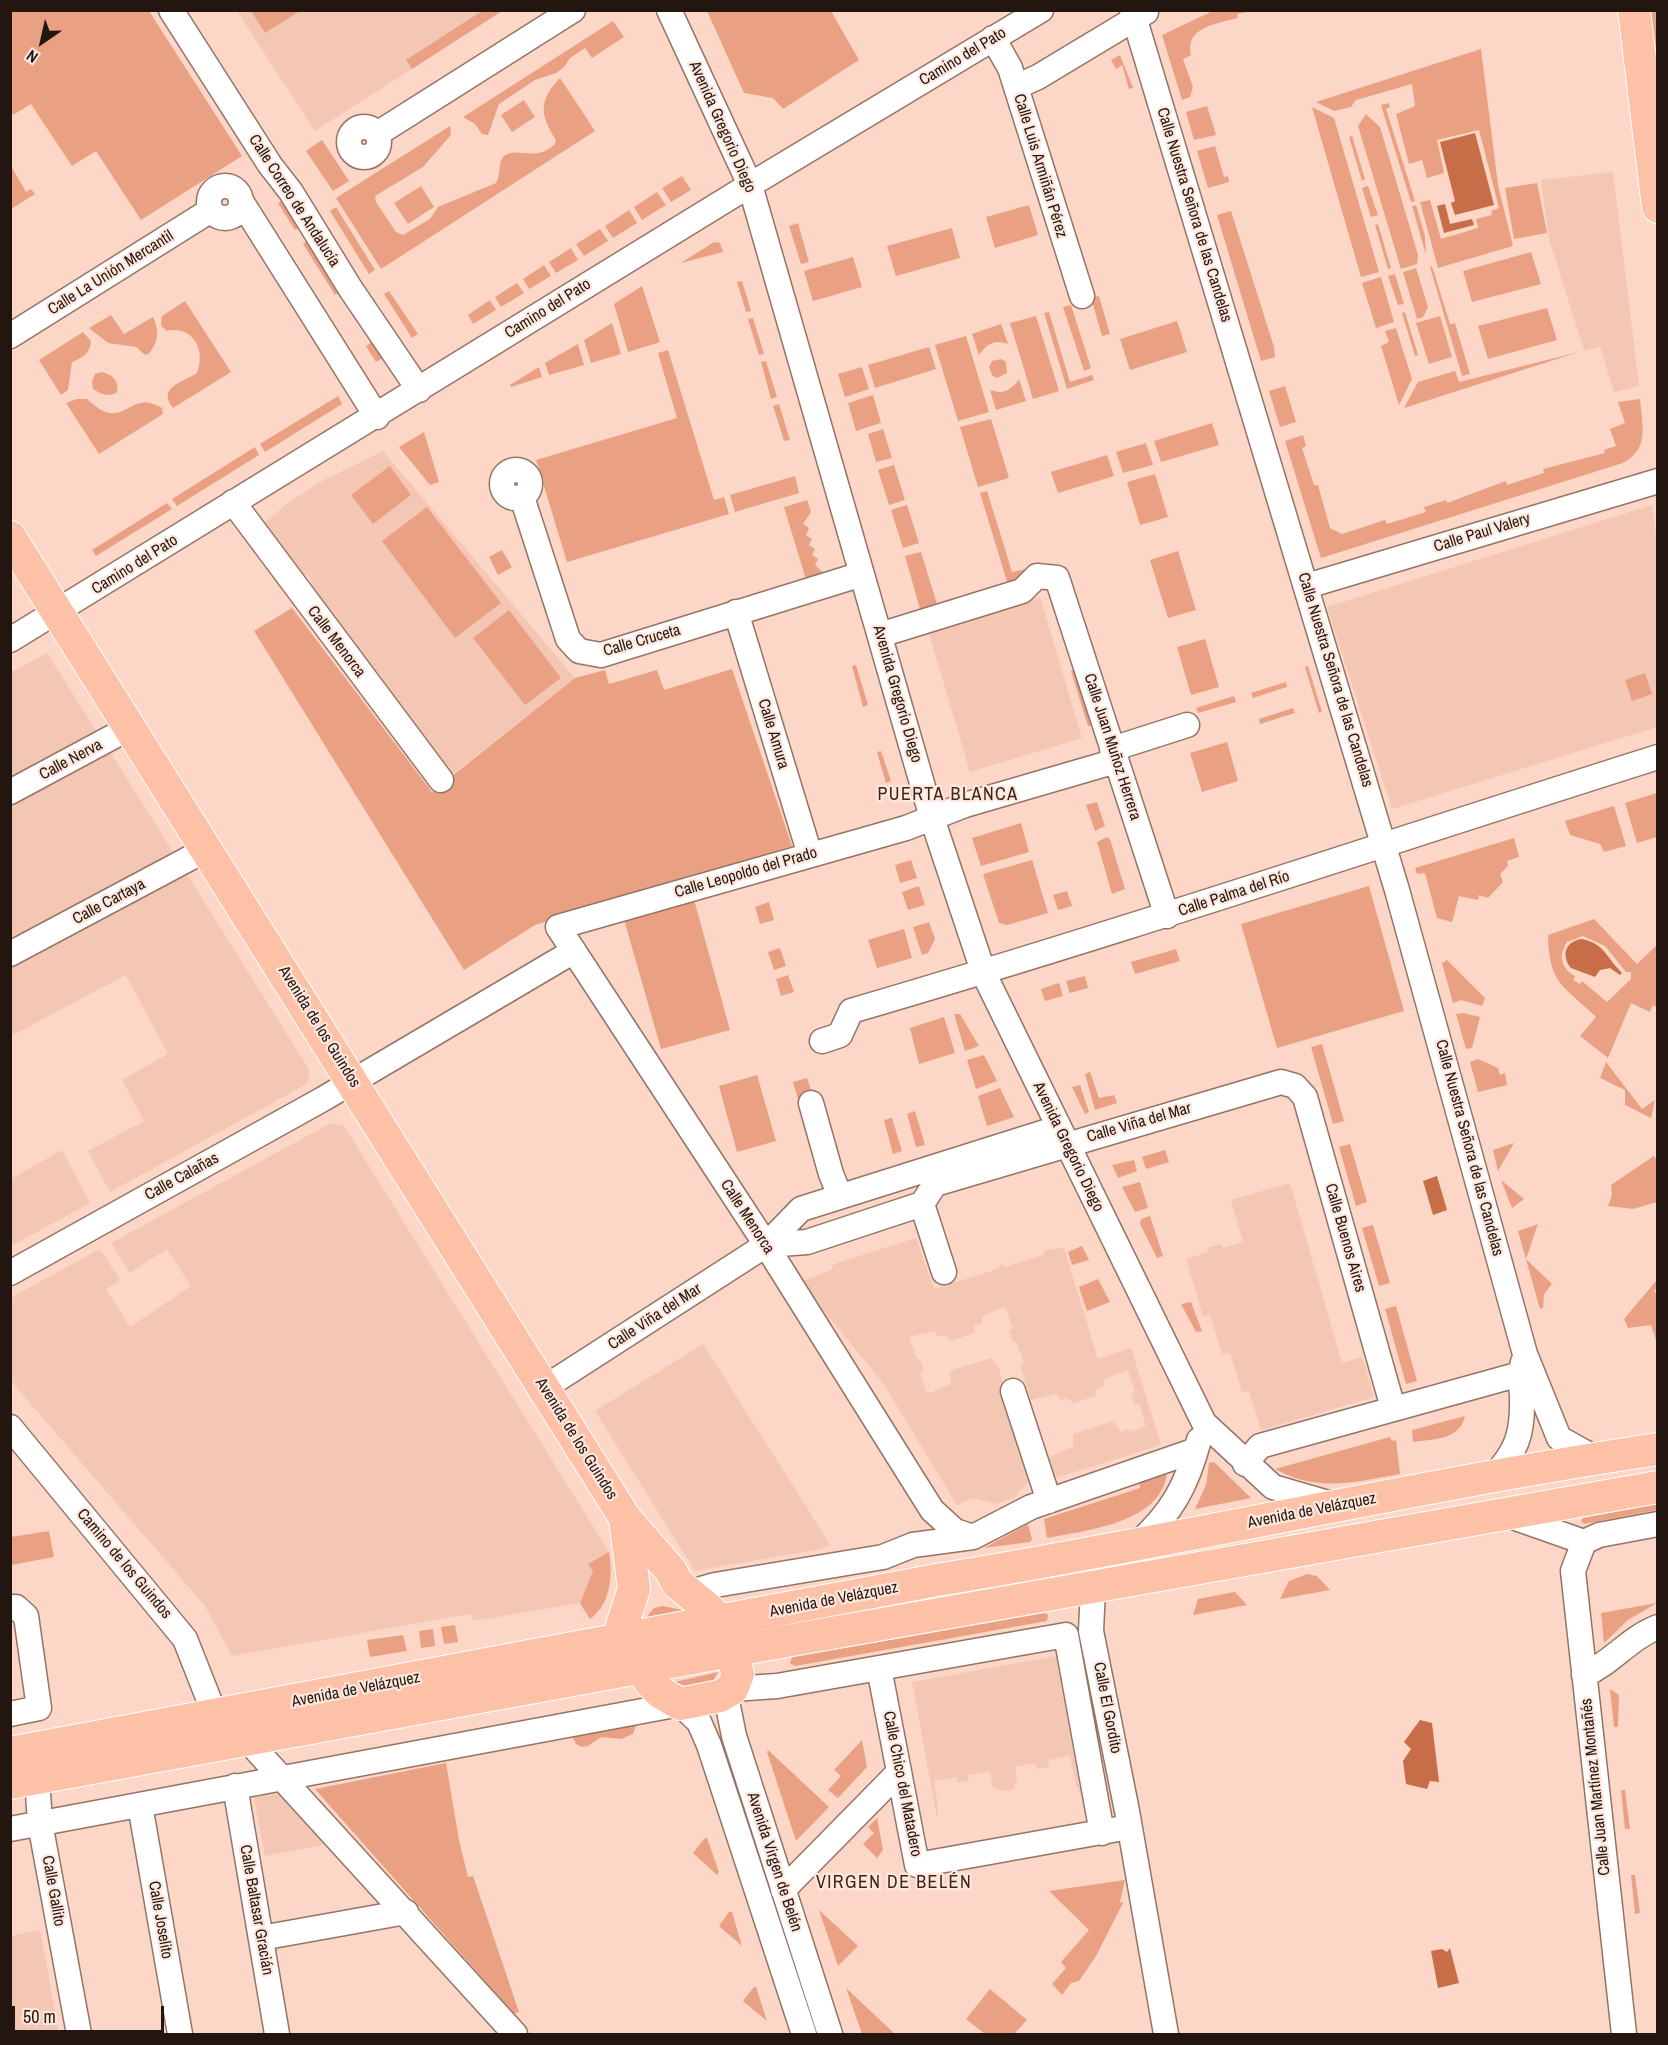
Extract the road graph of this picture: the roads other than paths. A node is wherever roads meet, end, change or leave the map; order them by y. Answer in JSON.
{"nodes":[{"id":1,"x":171,"y":10,"type":"edge"},
{"id":2,"x":573,"y":10,"type":"edge"},
{"id":3,"x":669,"y":10,"type":"edge"},
{"id":4,"x":1041,"y":10,"type":"edge"},
{"id":5,"x":1634,"y":10,"type":"edge"},
{"id":6,"x":1138,"y":13,"type":"edge"},
{"id":7,"x":993,"y":38,"type":"junction"},
{"id":8,"x":1016,"y":87,"type":"junction"},
{"id":9,"x":377,"y":134,"type":"dead end"},
{"id":10,"x":750,"y":185,"type":"junction"},
{"id":11,"x":1658,"y":207,"type":"edge"},
{"id":12,"x":1082,"y":296,"type":"dead end"},
{"id":13,"x":10,"y":336,"type":"edge"},
{"id":14,"x":419,"y":390,"type":"junction"},
{"id":15,"x":377,"y":417,"type":"junction"},
{"id":16,"x":1658,"y":481,"type":"edge"},
{"id":17,"x":522,"y":497,"type":"dead end"},
{"id":18,"x":233,"y":502,"type":"junction"},
{"id":19,"x":10,"y":537,"type":"edge"},
{"id":20,"x":862,"y":574,"type":"junction"},
{"id":21,"x":1307,"y":586,"type":"junction"},
{"id":22,"x":58,"y":612,"type":"junction"},
{"id":23,"x":736,"y":612,"type":"junction"},
{"id":24,"x":880,"y":634,"type":"junction"},
{"id":25,"x":10,"y":640,"type":"edge"},
{"id":26,"x":1188,"y":725,"type":"dead end"},
{"id":27,"x":131,"y":727,"type":"junction"},
{"id":28,"x":1114,"y":755,"type":"junction"},
{"id":29,"x":1658,"y":757,"type":"edge"},
{"id":30,"x":441,"y":780,"type":"dead end"},
{"id":31,"x":10,"y":792,"type":"edge"},
{"id":32,"x":933,"y":818,"type":"junction"},
{"id":33,"x":1383,"y":844,"type":"junction"},
{"id":34,"x":207,"y":849,"type":"junction"},
{"id":35,"x":810,"y":855,"type":"junction"},
{"id":36,"x":1167,"y":916,"type":"junction"},
{"id":37,"x":558,"y":927,"type":"joint"},
{"id":38,"x":574,"y":951,"type":"junction"},
{"id":39,"x":10,"y":954,"type":"edge"},
{"id":40,"x":984,"y":974,"type":"junction"},
{"id":41,"x":822,"y":1041,"type":"dead end"},
{"id":42,"x":353,"y":1081,"type":"junction"},
{"id":43,"x":1281,"y":1082,"type":"joint"},
{"id":44,"x":811,"y":1103,"type":"dead end"},
{"id":45,"x":1062,"y":1136,"type":"junction"},
{"id":46,"x":840,"y":1196,"type":"junction"},
{"id":47,"x":922,"y":1204,"type":"junction"},
{"id":48,"x":766,"y":1245,"type":"junction"},
{"id":49,"x":944,"y":1272,"type":"dead end"},
{"id":50,"x":10,"y":1273,"type":"edge"},
{"id":51,"x":1522,"y":1364,"type":"junction"},
{"id":52,"x":544,"y":1388,"type":"junction"},
{"id":53,"x":1013,"y":1391,"type":"dead end"},
{"id":54,"x":1393,"y":1408,"type":"junction"},
{"id":55,"x":1204,"y":1423,"type":"junction"},
{"id":56,"x":10,"y":1427,"type":"edge"},
{"id":57,"x":1658,"y":1449,"type":"edge"},
{"id":58,"x":1196,"y":1450,"type":"junction"},
{"id":59,"x":1595,"y":1458,"type":"junction"},
{"id":60,"x":1245,"y":1464,"type":"junction"},
{"id":61,"x":1491,"y":1478,"type":"junction"},
{"id":62,"x":1658,"y":1487,"type":"edge"},
{"id":63,"x":1049,"y":1501,"type":"junction"},
{"id":64,"x":1337,"y":1505,"type":"junction"},
{"id":65,"x":932,"y":1510,"type":"junction"},
{"id":66,"x":1507,"y":1515,"type":"junction"},
{"id":67,"x":625,"y":1518,"type":"junction"},
{"id":68,"x":1658,"y":1524,"type":"edge"},
{"id":69,"x":973,"y":1537,"type":"junction"},
{"id":70,"x":1584,"y":1542,"type":"junction"},
{"id":71,"x":1137,"y":1544,"type":"junction"},
{"id":72,"x":913,"y":1545,"type":"junction"},
{"id":73,"x":1094,"y":1587,"type":"junction"},
{"id":74,"x":687,"y":1593,"type":"junction"},
{"id":75,"x":10,"y":1606,"type":"edge"},
{"id":76,"x":718,"y":1621,"type":"junction"},
{"id":77,"x":625,"y":1627,"type":"junction"},
{"id":78,"x":1658,"y":1627,"type":"edge"},
{"id":79,"x":731,"y":1651,"type":"junction"},
{"id":80,"x":879,"y":1668,"type":"junction"},
{"id":81,"x":642,"y":1669,"type":"junction"},
{"id":82,"x":1584,"y":1675,"type":"junction"},
{"id":83,"x":732,"y":1689,"type":"junction"},
{"id":84,"x":680,"y":1704,"type":"junction"},
{"id":85,"x":10,"y":1713,"type":"edge"},
{"id":86,"x":215,"y":1715,"type":"junction"},
{"id":87,"x":248,"y":1741,"type":"junction"},
{"id":88,"x":15,"y":1753,"type":"edge"},
{"id":89,"x":899,"y":1772,"type":"junction"},
{"id":90,"x":281,"y":1778,"type":"junction"},
{"id":91,"x":24,"y":1780,"type":"edge"},
{"id":92,"x":235,"y":1786,"type":"junction"},
{"id":93,"x":140,"y":1805,"type":"junction"},
{"id":94,"x":40,"y":1823,"type":"junction"},
{"id":95,"x":1130,"y":1827,"type":"junction"},
{"id":96,"x":10,"y":1829,"type":"edge"},
{"id":97,"x":1102,"y":1833,"type":"junction"},
{"id":98,"x":783,"y":1890,"type":"junction"},
{"id":99,"x":406,"y":1912,"type":"junction"},
{"id":100,"x":261,"y":1938,"type":"junction"},
{"id":101,"x":79,"y":2034,"type":"edge"},
{"id":102,"x":180,"y":2034,"type":"edge"},
{"id":103,"x":277,"y":2034,"type":"edge"},
{"id":104,"x":512,"y":2034,"type":"edge"},
{"id":105,"x":804,"y":2034,"type":"edge"},
{"id":106,"x":830,"y":2034,"type":"edge"},
{"id":107,"x":1166,"y":2034,"type":"edge"},
{"id":108,"x":1624,"y":2034,"type":"edge"}],
"edges":[{"from":1,"to":14,"type":"street","name":"Calle Correo de Andalucía"},
{"from":2,"to":9,"type":"street"},
{"from":3,"to":10,"type":"street","name":"Avenida Gregorio Diego"},
{"from":4,"to":7,"type":"street","name":"Camino del Pato"},
{"from":5,"to":11,"type":"main road"},
{"from":6,"to":8,"type":"street"},
{"from":6,"to":21,"type":"street","name":"Calle Nuestra Señora de las Candelas"},
{"from":7,"to":8,"type":"street","name":"Calle Luis Armiñán Pérez"},
{"from":7,"to":10,"type":"street","name":"Camino del Pato"},
{"from":8,"to":12,"type":"street","name":"Calle Luis Armiñán Pérez"},
{"from":10,"to":14,"type":"street","name":"Camino del Pato"},
{"from":10,"to":20,"type":"street","name":"Avenida Gregorio Diego"},
{"from":13,"to":15,"type":"street","name":"Calle La Unión Mercantil"},
{"from":14,"to":15,"type":"street","name":"Camino del Pato"},
{"from":15,"to":18,"type":"street","name":"Camino del Pato"},
{"from":16,"to":21,"type":"street","name":"Calle Paul Valery"},
{"from":17,"to":23,"type":"street","name":"Calle Cruceta"},
{"from":18,"to":22,"type":"street","name":"Camino del Pato"},
{"from":18,"to":30,"type":"street","name":"Calle Menorca"},
{"from":19,"to":22,"type":"main road","name":"Avenida de los Guindos"},
{"from":20,"to":23,"type":"street","name":"Calle Cruceta"},
{"from":20,"to":24,"type":"street","name":"Avenida Gregorio Diego"},
{"from":21,"to":33,"type":"street","name":"Calle Nuestra Señora de las Candelas"},
{"from":22,"to":25,"type":"street","name":"Camino del Pato"},
{"from":22,"to":27,"type":"main road","name":"Avenida de los Guindos"},
{"from":23,"to":35,"type":"street","name":"Calle Amura"},
{"from":24,"to":28,"type":"street","name":"Calle Juan Muñoz Herrera"},
{"from":24,"to":32,"type":"street","name":"Avenida Gregorio Diego"},
{"from":26,"to":28,"type":"street","name":"Calle Leopoldo del Prado"},
{"from":27,"to":31,"type":"street","name":"Calle Nerva"},
{"from":27,"to":34,"type":"main road","name":"Avenida de los Guindos"},
{"from":28,"to":32,"type":"street","name":"Calle Leopoldo del Prado"},
{"from":28,"to":36,"type":"street","name":"Calle Juan Muñoz Herrera"},
{"from":29,"to":33,"type":"street","name":"Calle Palma del Río"},
{"from":32,"to":35,"type":"street","name":"Calle Leopoldo del Prado"},
{"from":32,"to":40,"type":"street","name":"Avenida Gregorio Diego"},
{"from":33,"to":36,"type":"street","name":"Calle Palma del Río"},
{"from":33,"to":51,"type":"street","name":"Calle Nuestra Señora de las Candelas"},
{"from":34,"to":39,"type":"street","name":"Calle Cartaya"},
{"from":34,"to":42,"type":"main road","name":"Avenida de los Guindos"},
{"from":35,"to":37,"type":"street","name":"Calle Leopoldo del Prado"},
{"from":36,"to":40,"type":"street","name":"Calle Palma del Río"},
{"from":37,"to":38,"type":"street","name":"Calle Menorca"},
{"from":38,"to":42,"type":"street"},
{"from":38,"to":48,"type":"street","name":"Calle Menorca"},
{"from":40,"to":41,"type":"street","name":"Calle Palma del Río"},
{"from":40,"to":45,"type":"street","name":"Avenida Gregorio Diego"},
{"from":42,"to":50,"type":"street","name":"Calle Calañas"},
{"from":42,"to":52,"type":"main road","name":"Avenida de los Guindos"},
{"from":43,"to":45,"type":"street","name":"Calle Viña del Mar"},
{"from":43,"to":54,"type":"street","name":"Calle Buenos Aires"},
{"from":44,"to":46,"type":"street"},
{"from":45,"to":46,"type":"street","name":"Calle Viña del Mar"},
{"from":45,"to":47,"type":"street","name":"Calle Viña del Mar"},
{"from":45,"to":55,"type":"street","name":"Avenida Gregorio Diego"},
{"from":46,"to":48,"type":"street","name":"Calle Viña del Mar"},
{"from":47,"to":48,"type":"street","name":"Calle Viña del Mar"},
{"from":47,"to":49,"type":"street"},
{"from":48,"to":52,"type":"street","name":"Calle Viña del Mar"},
{"from":48,"to":65,"type":"street","name":"Calle Menorca"},
{"from":51,"to":54,"type":"street"},
{"from":51,"to":59,"type":"street","name":"Calle Nuestra Señora de las Candelas"},
{"from":51,"to":61,"type":"street","name":"Calle Nuestra Señora de las Candelas"},
{"from":52,"to":67,"type":"main road","name":"Avenida de los Guindos"},
{"from":53,"to":63,"type":"street"},
{"from":54,"to":60,"type":"street"},
{"from":55,"to":58,"type":"street"},
{"from":55,"to":60,"type":"street","name":"Avenida Gregorio Diego"},
{"from":56,"to":86,"type":"street","name":"Camino de los Guindos"},
{"from":57,"to":59,"type":"main road","name":"Avenida de Velázquez"},
{"from":58,"to":63,"type":"street","name":"Avenida de Velázquez"},
{"from":58,"to":71,"type":"street"},
{"from":59,"to":61,"type":"main road","name":"Avenida de Velázquez"},
{"from":60,"to":64,"type":"street","name":"Avenida Gregorio Diego"},
{"from":61,"to":64,"type":"main road","name":"Avenida de Velázquez"},
{"from":62,"to":66,"type":"main road","name":"Avenida de Velázquez"},
{"from":63,"to":69,"type":"street","name":"Avenida de Velázquez"},
{"from":64,"to":71,"type":"main road","name":"Avenida de Velázquez"},
{"from":65,"to":69,"type":"street","name":"Calle Menorca"},
{"from":65,"to":72,"type":"street"},
{"from":66,"to":70,"type":"street","name":"Avenida de Velázquez"},
{"from":66,"to":73,"type":"main road","name":"Avenida de Velázquez"},
{"from":67,"to":74,"type":"main road","name":"Avenida de los Guindos"},
{"from":67,"to":77,"type":"main road","name":"Avenida de los Guindos"},
{"from":68,"to":70,"type":"street"},
{"from":69,"to":72,"type":"street","name":"Avenida de Velázquez"},
{"from":70,"to":82,"type":"street","name":"Calle Juan Martínez Montañés"},
{"from":71,"to":76,"type":"main road","name":"Avenida de Velázquez"},
{"from":72,"to":74,"type":"street","name":"Avenida de Velázquez"},
{"from":73,"to":79,"type":"main road","name":"Avenida de Velázquez"},
{"from":73,"to":95,"type":"street","name":"Calle El Gordito"},
{"from":74,"to":76,"type":"main road","name":"Avenida de los Guindos"},
{"from":74,"to":77,"type":"main road"},
{"from":75,"to":85,"type":"street"},
{"from":76,"to":77,"type":"main road","name":"Avenida de Velázquez"},
{"from":76,"to":79,"type":"main road"},
{"from":77,"to":81,"type":"main road"},
{"from":77,"to":86,"type":"main road","name":"Avenida de Velázquez"},
{"from":78,"to":82,"type":"street"},
{"from":79,"to":81,"type":"main road","name":"Avenida de Velázquez"},
{"from":79,"to":83,"type":"main road"},
{"from":80,"to":83,"type":"street"},
{"from":80,"to":89,"type":"street","name":"Calle Chico del Matadero"},
{"from":80,"to":97,"type":"street","name":"Calle El Gordito"},
{"from":81,"to":84,"type":"main road"},
{"from":81,"to":87,"type":"main road","name":"Avenida de Velázquez"},
{"from":82,"to":108,"type":"street","name":"Calle Juan Martínez Montañés"},
{"from":83,"to":84,"type":"main road"},
{"from":83,"to":98,"type":"street","name":"Avenida Virgen de Belén"},
{"from":84,"to":90,"type":"street"},
{"from":84,"to":105,"type":"street","name":"Avenida Virgen de Belén"},
{"from":86,"to":88,"type":"main road","name":"Avenida de Velázquez"},
{"from":87,"to":90,"type":"street"},
{"from":87,"to":91,"type":"main road","name":"Avenida de Velázquez"},
{"from":88,"to":91,"type":"street"},
{"from":89,"to":97,"type":"street","name":"Calle Chico del Matadero"},
{"from":89,"to":98,"type":"street"},
{"from":90,"to":92,"type":"street"},
{"from":90,"to":99,"type":"street"},
{"from":91,"to":94,"type":"street","name":"Calle Gallito"},
{"from":92,"to":93,"type":"street"},
{"from":92,"to":100,"type":"street","name":"Calle Baltasar Gracián"},
{"from":93,"to":94,"type":"street"},
{"from":93,"to":102,"type":"street","name":"Calle Joselito"},
{"from":94,"to":96,"type":"street"},
{"from":94,"to":101,"type":"street","name":"Calle Gallito"},
{"from":95,"to":97,"type":"street","name":"Calle Chico del Matadero"},
{"from":95,"to":107,"type":"street","name":"Calle El Gordito"},
{"from":98,"to":106,"type":"street","name":"Avenida Virgen de Belén"},
{"from":99,"to":100,"type":"street"},
{"from":99,"to":104,"type":"street"},
{"from":100,"to":103,"type":"street","name":"Calle Baltasar Gracián"}]}
